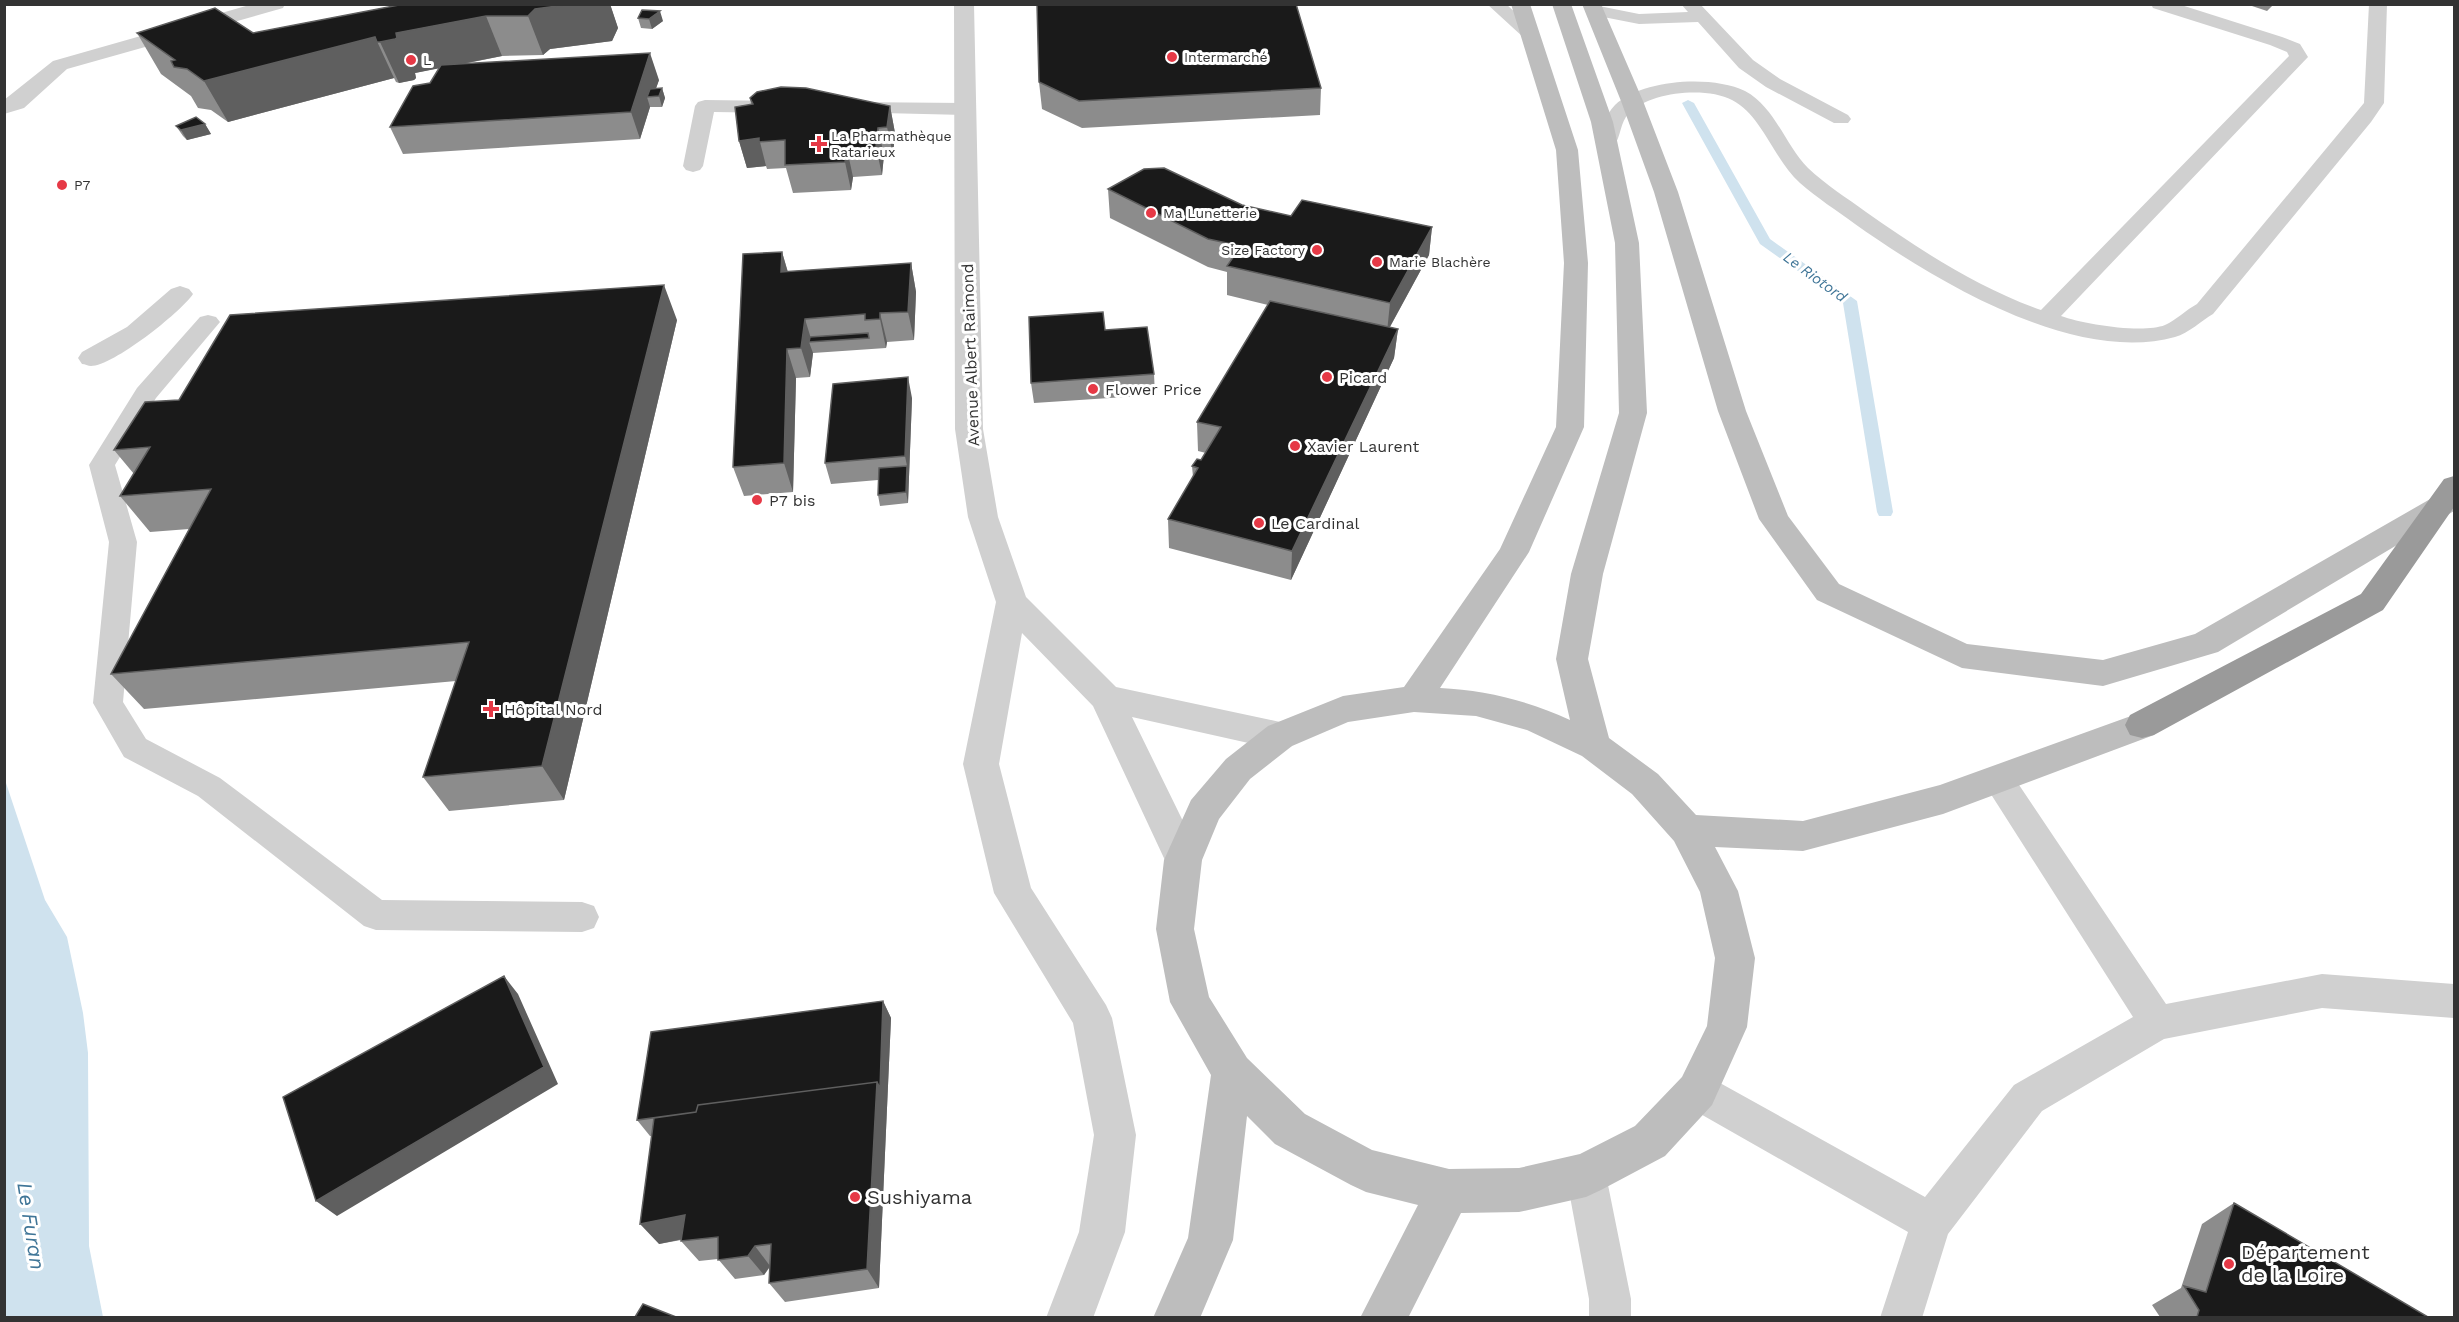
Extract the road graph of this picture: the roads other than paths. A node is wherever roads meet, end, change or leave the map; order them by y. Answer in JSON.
{"nodes":[{"id":1,"x":276,"y":4,"type":"edge"},
{"id":2,"x":964,"y":4,"type":"edge"},
{"id":3,"x":1495,"y":4,"type":"edge"},
{"id":4,"x":1520,"y":4,"type":"edge"},
{"id":5,"x":1561,"y":4,"type":"edge"},
{"id":6,"x":2158,"y":4,"type":"edge"},
{"id":7,"x":2378,"y":4,"type":"edge"},
{"id":8,"x":1592,"y":7,"type":"edge"},
{"id":9,"x":1696,"y":11,"type":"edge"},
{"id":10,"x":1529,"y":33,"type":"junction"},
{"id":11,"x":1632,"y":101,"type":"junction"},
{"id":12,"x":800,"y":107,"type":"edge"},
{"id":13,"x":823,"y":107,"type":"edge"},
{"id":14,"x":4,"y":108,"type":"edge"},
{"id":15,"x":965,"y":109,"type":"junction"},
{"id":16,"x":1841,"y":119,"type":"dead end"},
{"id":17,"x":1606,"y":142,"type":"junction"},
{"id":18,"x":693,"y":166,"type":"dead end"},
{"id":19,"x":180,"y":294,"type":"dead end"},
{"id":20,"x":2045,"y":319,"type":"junction"},
{"id":21,"x":208,"y":322,"type":"dead end"},
{"id":22,"x":91,"y":358,"type":"dead end"},
{"id":23,"x":2449,"y":496,"type":"edge"},
{"id":24,"x":1012,"y":602,"type":"junction"},
{"id":25,"x":1106,"y":698,"type":"junction"},
{"id":26,"x":1414,"y":699,"type":"junction"},
{"id":27,"x":2142,"y":725,"type":"joint"},
{"id":28,"x":1280,"y":736,"type":"junction"},
{"id":29,"x":1594,"y":746,"type":"junction"},
{"id":30,"x":1998,"y":779,"type":"junction"},
{"id":31,"x":1687,"y":830,"type":"junction"},
{"id":32,"x":1183,"y":860,"type":"junction"},
{"id":33,"x":582,"y":916,"type":"dead end"},
{"id":34,"x":2454,"y":1001,"type":"edge"},
{"id":35,"x":2157,"y":1023,"type":"junction"},
{"id":36,"x":1232,"y":1072,"type":"junction"},
{"id":37,"x":1697,"y":1091,"type":"junction"},
{"id":38,"x":1586,"y":1175,"type":"junction"},
{"id":39,"x":1449,"y":1191,"type":"junction"},
{"id":40,"x":1931,"y":1223,"type":"junction"},
{"id":41,"x":1069,"y":1317,"type":"edge"},
{"id":42,"x":1176,"y":1317,"type":"edge"},
{"id":43,"x":1383,"y":1317,"type":"edge"},
{"id":44,"x":1610,"y":1317,"type":"edge"},
{"id":45,"x":1901,"y":1317,"type":"edge"}],
"edges":[{"from":1,"to":14,"type":"street"},
{"from":2,"to":15,"type":"street","name":"Avenue Albert Raimond"},
{"from":3,"to":10,"type":"lane"},
{"from":4,"to":10,"type":"main road"},
{"from":5,"to":17,"type":"main road"},
{"from":6,"to":20,"type":"lane"},
{"from":7,"to":20,"type":"lane"},
{"from":8,"to":9,"type":"lane"},
{"from":8,"to":11,"type":"main road"},
{"from":9,"to":16,"type":"lane"},
{"from":10,"to":26,"type":"main road"},
{"from":11,"to":17,"type":"lane"},
{"from":11,"to":20,"type":"lane"},
{"from":11,"to":23,"type":"main road"},
{"from":12,"to":18,"type":"lane"},
{"from":13,"to":15,"type":"lane"},
{"from":15,"to":24,"type":"street","name":"Avenue Albert Raimond"},
{"from":17,"to":29,"type":"main road"},
{"from":19,"to":22,"type":"street"},
{"from":21,"to":33,"type":"lane"},
{"from":23,"to":27,"type":"highway"},
{"from":24,"to":25,"type":"street","name":"Avenue Albert Raimond"},
{"from":24,"to":41,"type":"street"},
{"from":25,"to":28,"type":"street"},
{"from":25,"to":32,"type":"street"},
{"from":26,"to":28,"type":"main road"},
{"from":26,"to":29,"type":"main road"},
{"from":27,"to":30,"type":"main road"},
{"from":28,"to":32,"type":"main road"},
{"from":29,"to":31,"type":"main road"},
{"from":30,"to":31,"type":"main road"},
{"from":30,"to":35,"type":"lane"},
{"from":31,"to":37,"type":"main road"},
{"from":32,"to":36,"type":"main road"},
{"from":34,"to":35,"type":"lane"},
{"from":35,"to":40,"type":"lane"},
{"from":36,"to":39,"type":"main road"},
{"from":36,"to":42,"type":"main road"},
{"from":37,"to":38,"type":"main road"},
{"from":37,"to":40,"type":"lane"},
{"from":38,"to":39,"type":"main road"},
{"from":38,"to":44,"type":"lane"},
{"from":39,"to":43,"type":"main road"},
{"from":40,"to":45,"type":"lane"}]}
